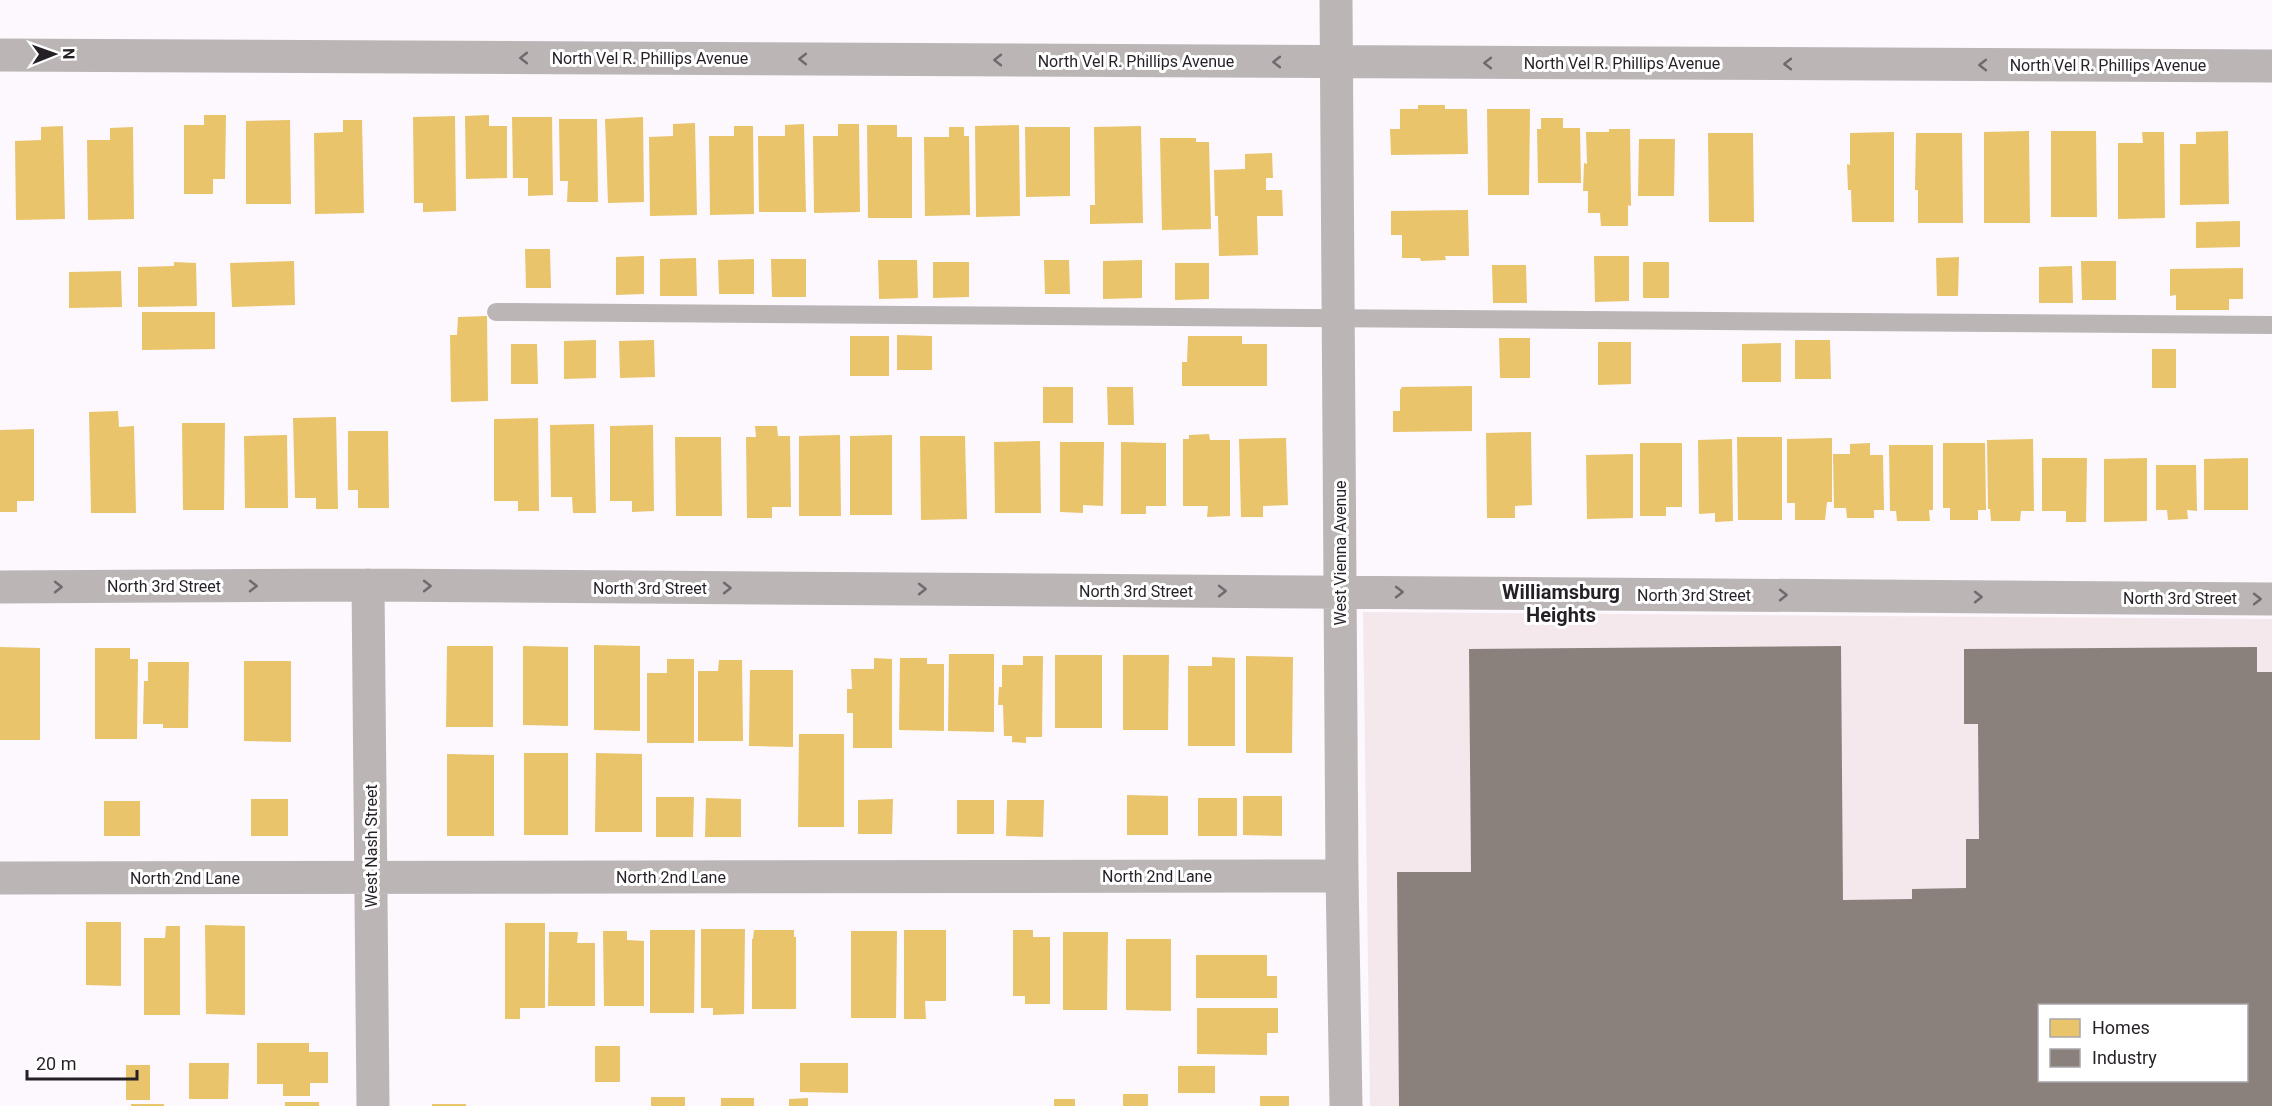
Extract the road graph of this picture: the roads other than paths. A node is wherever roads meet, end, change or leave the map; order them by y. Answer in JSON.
{"nodes":[{"id":1,"x":1336,"y":0,"type":"edge"},
{"id":2,"x":0,"y":55,"type":"edge"},
{"id":3,"x":1336,"y":62,"type":"junction"},
{"id":4,"x":2272,"y":66,"type":"edge"},
{"id":5,"x":496,"y":312,"type":"dead end"},
{"id":6,"x":1338,"y":319,"type":"junction"},
{"id":7,"x":2272,"y":325,"type":"edge"},
{"id":8,"x":368,"y":585,"type":"junction"},
{"id":9,"x":0,"y":587,"type":"edge"},
{"id":10,"x":1340,"y":592,"type":"junction"},
{"id":11,"x":2272,"y":599,"type":"edge"},
{"id":12,"x":1342,"y":876,"type":"junction"},
{"id":13,"x":0,"y":878,"type":"edge"},
{"id":14,"x":370,"y":878,"type":"junction"},
{"id":15,"x":373,"y":1106,"type":"edge"},
{"id":16,"x":1346,"y":1106,"type":"edge"}],
"edges":[{"from":1,"to":3,"type":"street","name":"West Vienna Avenue"},
{"from":3,"to":2,"type":"street","name":"North Vel R. Phillips Avenue","one_way":true},
{"from":4,"to":3,"type":"street","name":"North Vel R. Phillips Avenue","one_way":true},
{"from":3,"to":6,"type":"street","name":"West Vienna Avenue"},
{"from":5,"to":6,"type":"lane"},
{"from":6,"to":7,"type":"lane"},
{"from":6,"to":10,"type":"street","name":"West Vienna Avenue"},
{"from":9,"to":8,"type":"street","name":"North 3rd Street","one_way":true},
{"from":8,"to":10,"type":"street","name":"North 3rd Street","one_way":true},
{"from":8,"to":14,"type":"street","name":"West Nash Street"},
{"from":10,"to":11,"type":"street","name":"North 3rd Street","one_way":true},
{"from":10,"to":12,"type":"street","name":"West Vienna Avenue"},
{"from":12,"to":14,"type":"street","name":"North 2nd Lane"},
{"from":12,"to":16,"type":"street","name":"West Vienna Avenue"},
{"from":13,"to":14,"type":"street","name":"North 2nd Lane"},
{"from":14,"to":15,"type":"street","name":"West Nash Street"}]}
